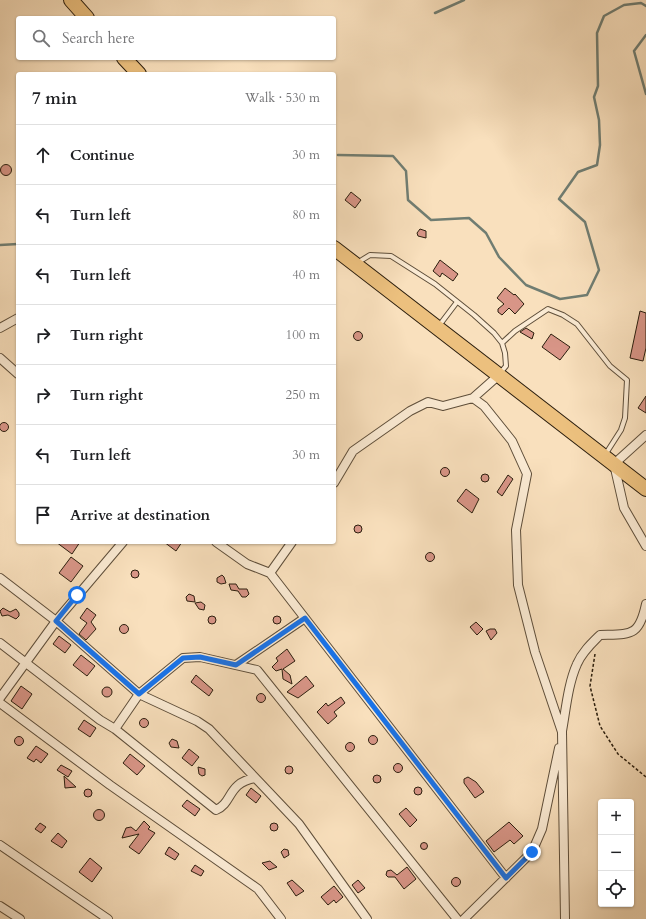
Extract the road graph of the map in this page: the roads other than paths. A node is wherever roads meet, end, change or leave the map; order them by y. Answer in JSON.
{"nodes":[{"id":1,"x":71,"y":0,"type":"edge"},
{"id":2,"x":85,"y":16,"type":"edge"},
{"id":3,"x":126,"y":60,"type":"edge"},
{"id":4,"x":137,"y":72,"type":"edge"},
{"id":5,"x":336,"y":250,"type":"edge"},
{"id":6,"x":355,"y":265,"type":"junction"},
{"id":7,"x":457,"y":302,"type":"junction"},
{"id":8,"x":16,"y":319,"type":"edge"},
{"id":9,"x":0,"y":328,"type":"edge"},
{"id":10,"x":438,"y":328,"type":"junction"},
{"id":11,"x":502,"y":343,"type":"junction"},
{"id":12,"x":0,"y":358,"type":"edge"},
{"id":13,"x":16,"y":372,"type":"edge"},
{"id":14,"x":499,"y":375,"type":"junction"},
{"id":15,"x":473,"y":398,"type":"junction"},
{"id":16,"x":646,"y":435,"type":"edge"},
{"id":17,"x":609,"y":460,"type":"junction"},
{"id":18,"x":336,"y":479,"type":"edge"},
{"id":19,"x":646,"y":489,"type":"edge"},
{"id":20,"x":121,"y":544,"type":"edge"},
{"id":21,"x":219,"y":544,"type":"edge"},
{"id":22,"x":291,"y":544,"type":"edge"},
{"id":23,"x":646,"y":546,"type":"edge"},
{"id":24,"x":270,"y":573,"type":"junction"},
{"id":25,"x":0,"y":578,"type":"edge"},
{"id":26,"x":646,"y":604,"type":"edge"},
{"id":27,"x":305,"y":618,"type":"junction"},
{"id":28,"x":56,"y":621,"type":"junction"},
{"id":29,"x":0,"y":643,"type":"edge"},
{"id":30,"x":26,"y":663,"type":"junction"},
{"id":31,"x":236,"y":665,"type":"junction"},
{"id":32,"x":139,"y":694,"type":"junction"},
{"id":33,"x":0,"y":698,"type":"edge"},
{"id":34,"x":0,"y":702,"type":"edge"},
{"id":35,"x":115,"y":729,"type":"junction"},
{"id":36,"x":562,"y":732,"type":"junction"},
{"id":37,"x":255,"y":778,"type":"junction"},
{"id":38,"x":0,"y":845,"type":"edge"},
{"id":39,"x":509,"y":875,"type":"junction"},
{"id":40,"x":0,"y":906,"type":"edge"},
{"id":41,"x":20,"y":919,"type":"edge"},
{"id":42,"x":108,"y":919,"type":"edge"},
{"id":43,"x":282,"y":919,"type":"edge"},
{"id":44,"x":367,"y":919,"type":"edge"},
{"id":45,"x":457,"y":919,"type":"edge"},
{"id":46,"x":464,"y":919,"type":"edge"},
{"id":47,"x":565,"y":919,"type":"edge"}],
"edges":[{"from":1,"to":2,"type":"highway"},
{"from":3,"to":4,"type":"highway"},
{"from":5,"to":6,"type":"highway"},
{"from":6,"to":7,"type":"lane"},
{"from":6,"to":10,"type":"highway"},
{"from":7,"to":10,"type":"lane"},
{"from":7,"to":11,"type":"lane"},
{"from":8,"to":9,"type":"street"},
{"from":10,"to":14,"type":"highway"},
{"from":11,"to":14,"type":"lane"},
{"from":11,"to":17,"type":"lane"},
{"from":12,"to":13,"type":"street"},
{"from":14,"to":15,"type":"street"},
{"from":14,"to":17,"type":"highway"},
{"from":15,"to":18,"type":"street"},
{"from":15,"to":36,"type":"street"},
{"from":16,"to":17,"type":"street"},
{"from":17,"to":19,"type":"highway"},
{"from":17,"to":23,"type":"street"},
{"from":20,"to":28,"type":"street"},
{"from":21,"to":24,"type":"street"},
{"from":22,"to":24,"type":"street"},
{"from":24,"to":27,"type":"street"},
{"from":25,"to":28,"type":"street"},
{"from":26,"to":36,"type":"street"},
{"from":27,"to":31,"type":"street"},
{"from":27,"to":39,"type":"street"},
{"from":28,"to":30,"type":"street"},
{"from":28,"to":32,"type":"street"},
{"from":29,"to":30,"type":"street"},
{"from":30,"to":33,"type":"street"},
{"from":30,"to":35,"type":"street"},
{"from":31,"to":32,"type":"street"},
{"from":31,"to":45,"type":"street"},
{"from":32,"to":35,"type":"street"},
{"from":32,"to":37,"type":"street"},
{"from":34,"to":43,"type":"street"},
{"from":35,"to":37,"type":"street"},
{"from":36,"to":39,"type":"street"},
{"from":36,"to":47,"type":"street"},
{"from":37,"to":44,"type":"street"},
{"from":38,"to":42,"type":"street"},
{"from":39,"to":46,"type":"street"},
{"from":40,"to":41,"type":"street"}]}
